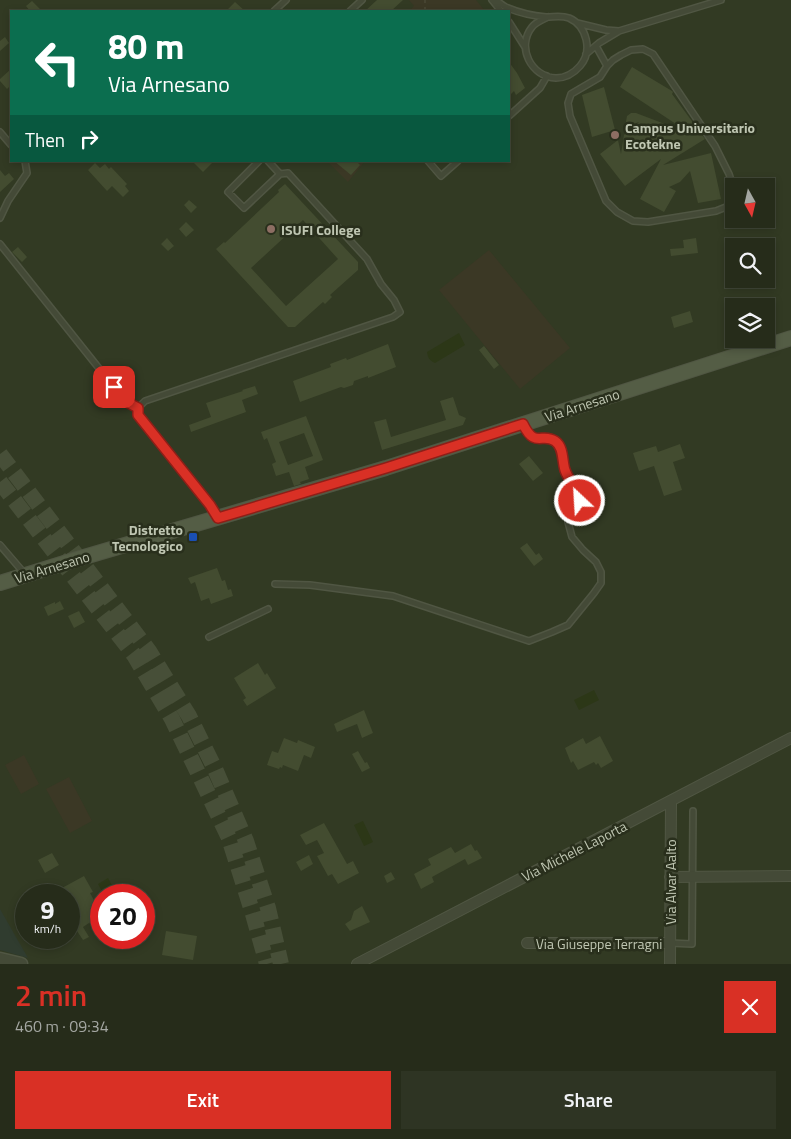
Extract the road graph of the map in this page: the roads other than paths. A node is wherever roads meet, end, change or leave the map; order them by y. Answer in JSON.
{"nodes":[{"id":1,"x":286,"y":0,"type":"edge"},
{"id":2,"x":362,"y":0,"type":"edge"},
{"id":3,"x":494,"y":0,"type":"edge"},
{"id":4,"x":721,"y":0,"type":"edge"},
{"id":5,"x":275,"y":10,"type":"edge"},
{"id":6,"x":351,"y":10,"type":"edge"},
{"id":7,"x":548,"y":17,"type":"junction"},
{"id":8,"x":577,"y":23,"type":"junction"},
{"id":9,"x":510,"y":24,"type":"edge"},
{"id":10,"x":620,"y":31,"type":"junction"},
{"id":11,"x":596,"y":46,"type":"junction"},
{"id":12,"x":525,"y":47,"type":"junction"},
{"id":13,"x":586,"y":54,"type":"junction"},
{"id":14,"x":607,"y":66,"type":"junction"},
{"id":15,"x":547,"y":76,"type":"junction"},
{"id":16,"x":510,"y":115,"type":"edge"},
{"id":17,"x":0,"y":132,"type":"edge"},
{"id":18,"x":10,"y":143,"type":"edge"},
{"id":19,"x":26,"y":162,"type":"edge"},
{"id":20,"x":258,"y":162,"type":"edge"},
{"id":21,"x":269,"y":162,"type":"edge"},
{"id":22,"x":429,"y":162,"type":"edge"},
{"id":23,"x":457,"y":162,"type":"edge"},
{"id":24,"x":280,"y":174,"type":"junction"},
{"id":25,"x":730,"y":178,"type":"edge"},
{"id":26,"x":725,"y":207,"type":"edge"},
{"id":27,"x":0,"y":218,"type":"edge"},
{"id":28,"x":0,"y":244,"type":"edge"},
{"id":29,"x":791,"y":338,"type":"edge"},
{"id":30,"x":138,"y":408,"type":"junction"},
{"id":31,"x":523,"y":424,"type":"junction"},
{"id":32,"x":218,"y":518,"type":"junction"},
{"id":33,"x":0,"y":545,"type":"edge"},
{"id":34,"x":26,"y":575,"type":"junction"},
{"id":35,"x":0,"y":583,"type":"edge"},
{"id":36,"x":275,"y":584,"type":"dead end"},
{"id":37,"x":268,"y":609,"type":"dead end"},
{"id":38,"x":209,"y":637,"type":"dead end"},
{"id":39,"x":791,"y":738,"type":"edge"},
{"id":40,"x":671,"y":801,"type":"junction"},
{"id":41,"x":693,"y":811,"type":"dead end"},
{"id":42,"x":791,"y":876,"type":"edge"},
{"id":43,"x":670,"y":877,"type":"junction"},
{"id":44,"x":693,"y":877,"type":"junction"},
{"id":45,"x":527,"y":943,"type":"dead end"},
{"id":46,"x":670,"y":944,"type":"junction"},
{"id":47,"x":0,"y":959,"type":"edge"},
{"id":48,"x":21,"y":964,"type":"edge"},
{"id":49,"x":356,"y":964,"type":"edge"},
{"id":50,"x":670,"y":964,"type":"edge"}],
"edges":[{"from":1,"to":5,"type":"lane"},
{"from":2,"to":6,"type":"lane"},
{"from":3,"to":7,"type":"lane"},
{"from":4,"to":10,"type":"lane"},
{"from":7,"to":8,"type":"lane"},
{"from":7,"to":12,"type":"lane"},
{"from":8,"to":10,"type":"lane"},
{"from":8,"to":13,"type":"lane"},
{"from":9,"to":12,"type":"lane"},
{"from":10,"to":11,"type":"lane"},
{"from":11,"to":13,"type":"lane"},
{"from":11,"to":14,"type":"lane"},
{"from":12,"to":15,"type":"lane"},
{"from":13,"to":15,"type":"lane"},
{"from":14,"to":25,"type":"lane"},
{"from":14,"to":26,"type":"lane"},
{"from":15,"to":16,"type":"lane"},
{"from":17,"to":18,"type":"lane"},
{"from":19,"to":27,"type":"lane"},
{"from":20,"to":24,"type":"lane"},
{"from":21,"to":24,"type":"lane"},
{"from":22,"to":23,"type":"lane"},
{"from":24,"to":30,"type":"lane"},
{"from":28,"to":30,"type":"lane"},
{"from":29,"to":31,"type":"main road","name":"Via Arnesano"},
{"from":30,"to":32,"type":"lane"},
{"from":31,"to":32,"type":"main road","name":"Via Arnesano"},
{"from":31,"to":36,"type":"lane"},
{"from":32,"to":34,"type":"main road","name":"Via Arnesano"},
{"from":33,"to":34,"type":"lane"},
{"from":34,"to":35,"type":"main road","name":"Via Arnesano"},
{"from":37,"to":38,"type":"lane"},
{"from":39,"to":40,"type":"street","name":"Via Michele Laporta"},
{"from":40,"to":43,"type":"street","name":"Via Alvar Aalto"},
{"from":40,"to":49,"type":"street","name":"Via Michele Laporta"},
{"from":41,"to":44,"type":"lane"},
{"from":42,"to":44,"type":"street"},
{"from":43,"to":44,"type":"street"},
{"from":43,"to":46,"type":"street","name":"Via Alvar Aalto"},
{"from":44,"to":46,"type":"lane"},
{"from":45,"to":46,"type":"street","name":"Via Giuseppe Terragni"},
{"from":46,"to":50,"type":"street","name":"Via Alvar Aalto"},
{"from":47,"to":48,"type":"street"}]}
